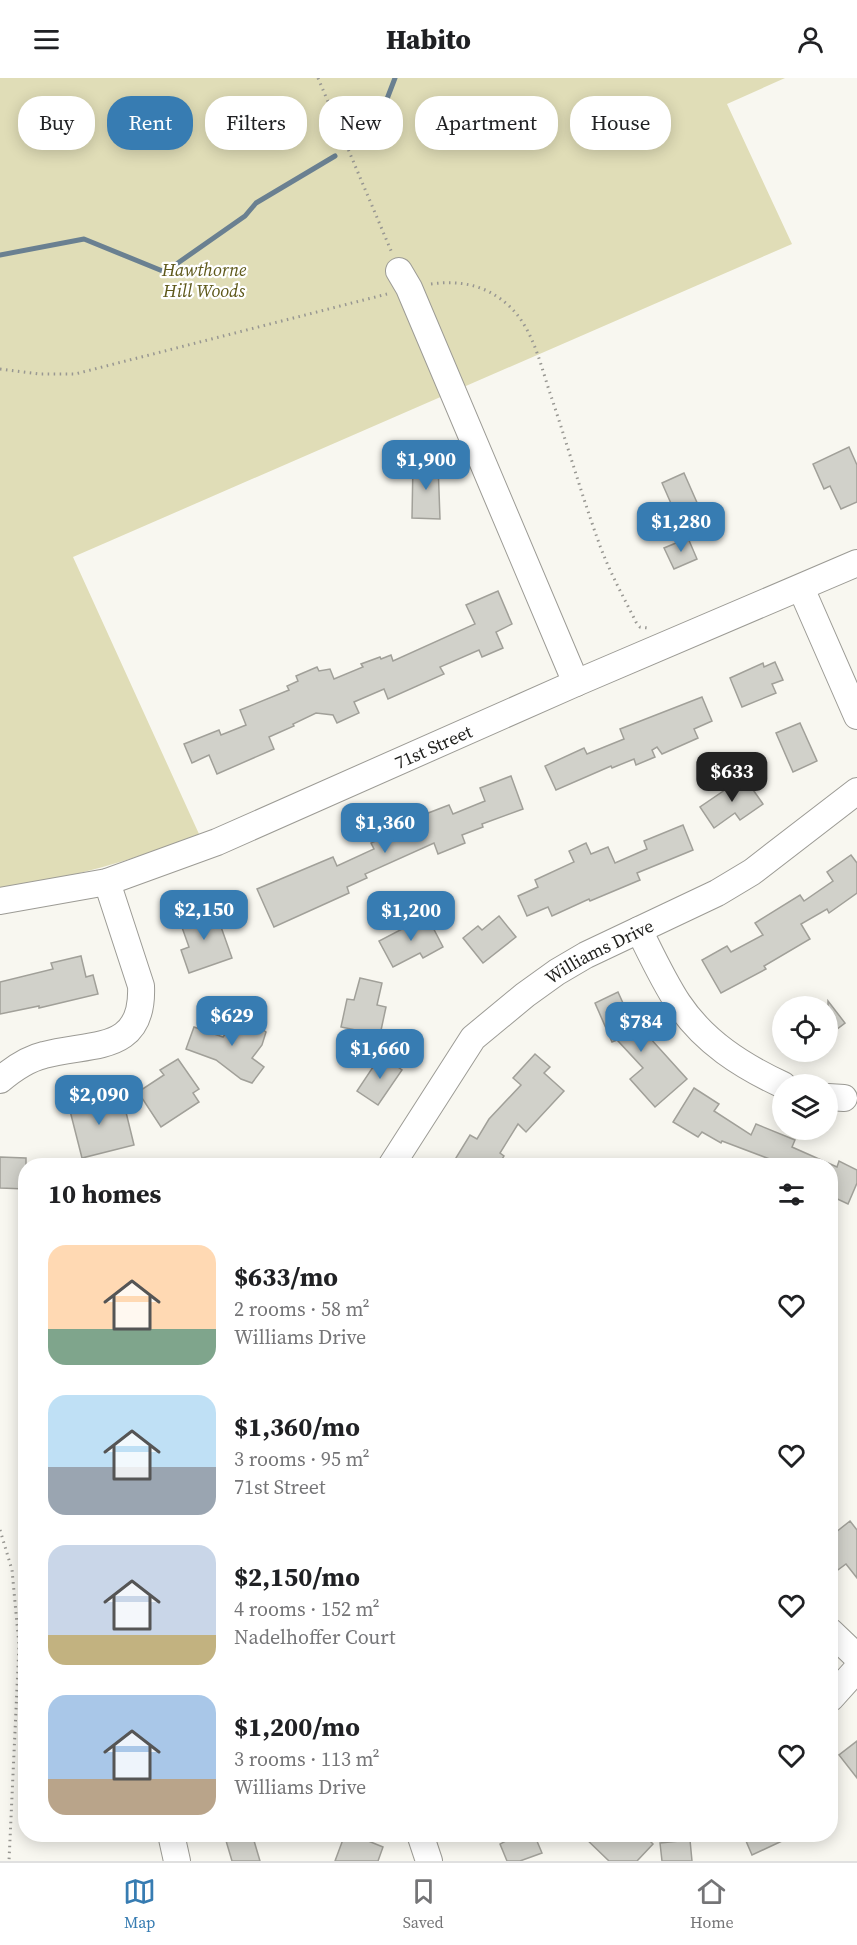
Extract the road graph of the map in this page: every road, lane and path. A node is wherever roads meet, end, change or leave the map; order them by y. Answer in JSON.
{"nodes":[{"id":1,"x":318,"y":78,"type":"edge"},
{"id":2,"x":404,"y":280,"type":"junction"},
{"id":3,"x":0,"y":369,"type":"edge"},
{"id":4,"x":857,"y":563,"type":"edge"},
{"id":5,"x":801,"y":588,"type":"junction"},
{"id":6,"x":653,"y":627,"type":"dead end"},
{"id":7,"x":576,"y":683,"type":"junction"},
{"id":8,"x":857,"y":716,"type":"edge"},
{"id":9,"x":857,"y":791,"type":"edge"},
{"id":10,"x":107,"y":882,"type":"junction"},
{"id":11,"x":0,"y":901,"type":"edge"},
{"id":12,"x":639,"y":930,"type":"junction"},
{"id":13,"x":0,"y":1080,"type":"edge"},
{"id":14,"x":772,"y":1080,"type":"edge"},
{"id":15,"x":396,"y":1158,"type":"edge"},
{"id":16,"x":0,"y":1530,"type":"edge"},
{"id":17,"x":18,"y":1627,"type":"edge"},
{"id":18,"x":838,"y":1639,"type":"edge"},
{"id":19,"x":857,"y":1657,"type":"edge"},
{"id":20,"x":857,"y":1669,"type":"edge"},
{"id":21,"x":18,"y":1685,"type":"edge"},
{"id":22,"x":838,"y":1690,"type":"edge"},
{"id":23,"x":173,"y":1842,"type":"edge"},
{"id":24,"x":423,"y":1842,"type":"edge"},
{"id":25,"x":9,"y":1861,"type":"edge"},
{"id":26,"x":177,"y":1861,"type":"edge"},
{"id":27,"x":429,"y":1861,"type":"edge"}],
"edges":[{"from":1,"to":2,"type":"path"},
{"from":2,"to":3,"type":"path"},
{"from":2,"to":6,"type":"path"},
{"from":2,"to":7,"type":"street"},
{"from":4,"to":5,"type":"street","name":"71st Street"},
{"from":5,"to":7,"type":"street","name":"71st Street"},
{"from":5,"to":8,"type":"street"},
{"from":7,"to":10,"type":"street","name":"71st Street"},
{"from":9,"to":12,"type":"street","name":"Williams Drive"},
{"from":10,"to":11,"type":"street","name":"71st Street"},
{"from":10,"to":13,"type":"street"},
{"from":12,"to":14,"type":"street"},
{"from":12,"to":15,"type":"street","name":"Williams Drive"},
{"from":16,"to":17,"type":"path"},
{"from":18,"to":19,"type":"street"},
{"from":20,"to":22,"type":"street"},
{"from":21,"to":25,"type":"path"},
{"from":23,"to":26,"type":"street"},
{"from":24,"to":27,"type":"street"}]}
